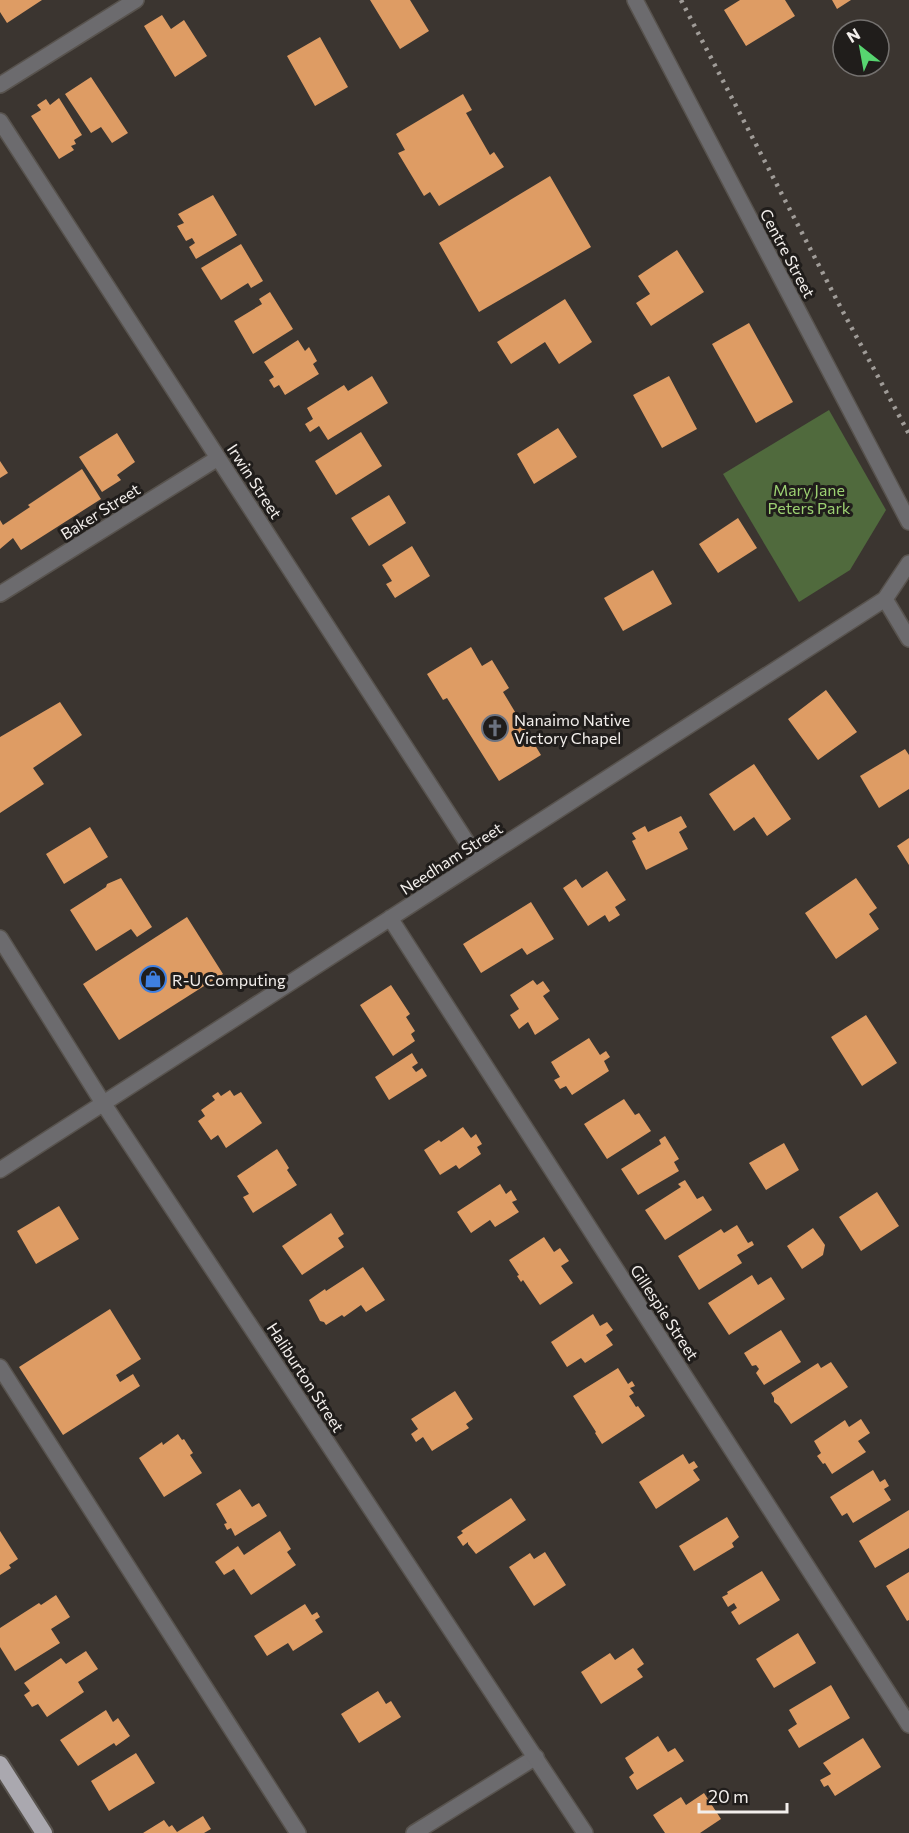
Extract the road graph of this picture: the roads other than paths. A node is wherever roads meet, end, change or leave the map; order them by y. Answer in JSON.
{"nodes":[{"id":1,"x":136,"y":0,"type":"edge"},
{"id":2,"x":635,"y":0,"type":"edge"},
{"id":3,"x":0,"y":85,"type":"edge"},
{"id":4,"x":0,"y":121,"type":"edge"},
{"id":5,"x":218,"y":458,"type":"junction"},
{"id":6,"x":909,"y":522,"type":"edge"},
{"id":7,"x":909,"y":563,"type":"edge"},
{"id":8,"x":0,"y":594,"type":"edge"},
{"id":9,"x":885,"y":598,"type":"junction"},
{"id":10,"x":909,"y":639,"type":"edge"},
{"id":11,"x":479,"y":861,"type":"junction"},
{"id":12,"x":390,"y":918,"type":"junction"},
{"id":13,"x":0,"y":938,"type":"edge"},
{"id":14,"x":103,"y":1103,"type":"junction"},
{"id":15,"x":0,"y":1170,"type":"edge"},
{"id":16,"x":0,"y":1367,"type":"edge"},
{"id":17,"x":909,"y":1725,"type":"edge"},
{"id":18,"x":536,"y":1757,"type":"junction"},
{"id":19,"x":0,"y":1764,"type":"edge"},
{"id":20,"x":44,"y":1833,"type":"edge"},
{"id":21,"x":298,"y":1833,"type":"edge"},
{"id":22,"x":414,"y":1833,"type":"edge"},
{"id":23,"x":585,"y":1833,"type":"edge"}],
"edges":[{"from":1,"to":3,"type":"street"},
{"from":2,"to":6,"type":"street","name":"Centre Street"},
{"from":4,"to":5,"type":"street","name":"Irwin Street"},
{"from":5,"to":8,"type":"street","name":"Baker Street"},
{"from":5,"to":11,"type":"street","name":"Irwin Street"},
{"from":7,"to":9,"type":"street","name":"Needham Street"},
{"from":9,"to":10,"type":"street"},
{"from":9,"to":11,"type":"street","name":"Needham Street"},
{"from":11,"to":12,"type":"street","name":"Needham Street"},
{"from":12,"to":14,"type":"street","name":"Needham Street"},
{"from":12,"to":17,"type":"street","name":"Gillespie Street"},
{"from":13,"to":14,"type":"street","name":"Haliburton Street"},
{"from":14,"to":15,"type":"street","name":"Needham Street"},
{"from":14,"to":18,"type":"street","name":"Haliburton Street"},
{"from":16,"to":21,"type":"street"},
{"from":18,"to":22,"type":"street"},
{"from":18,"to":23,"type":"street","name":"Haliburton Street"},
{"from":19,"to":20,"type":"highway"}]}
